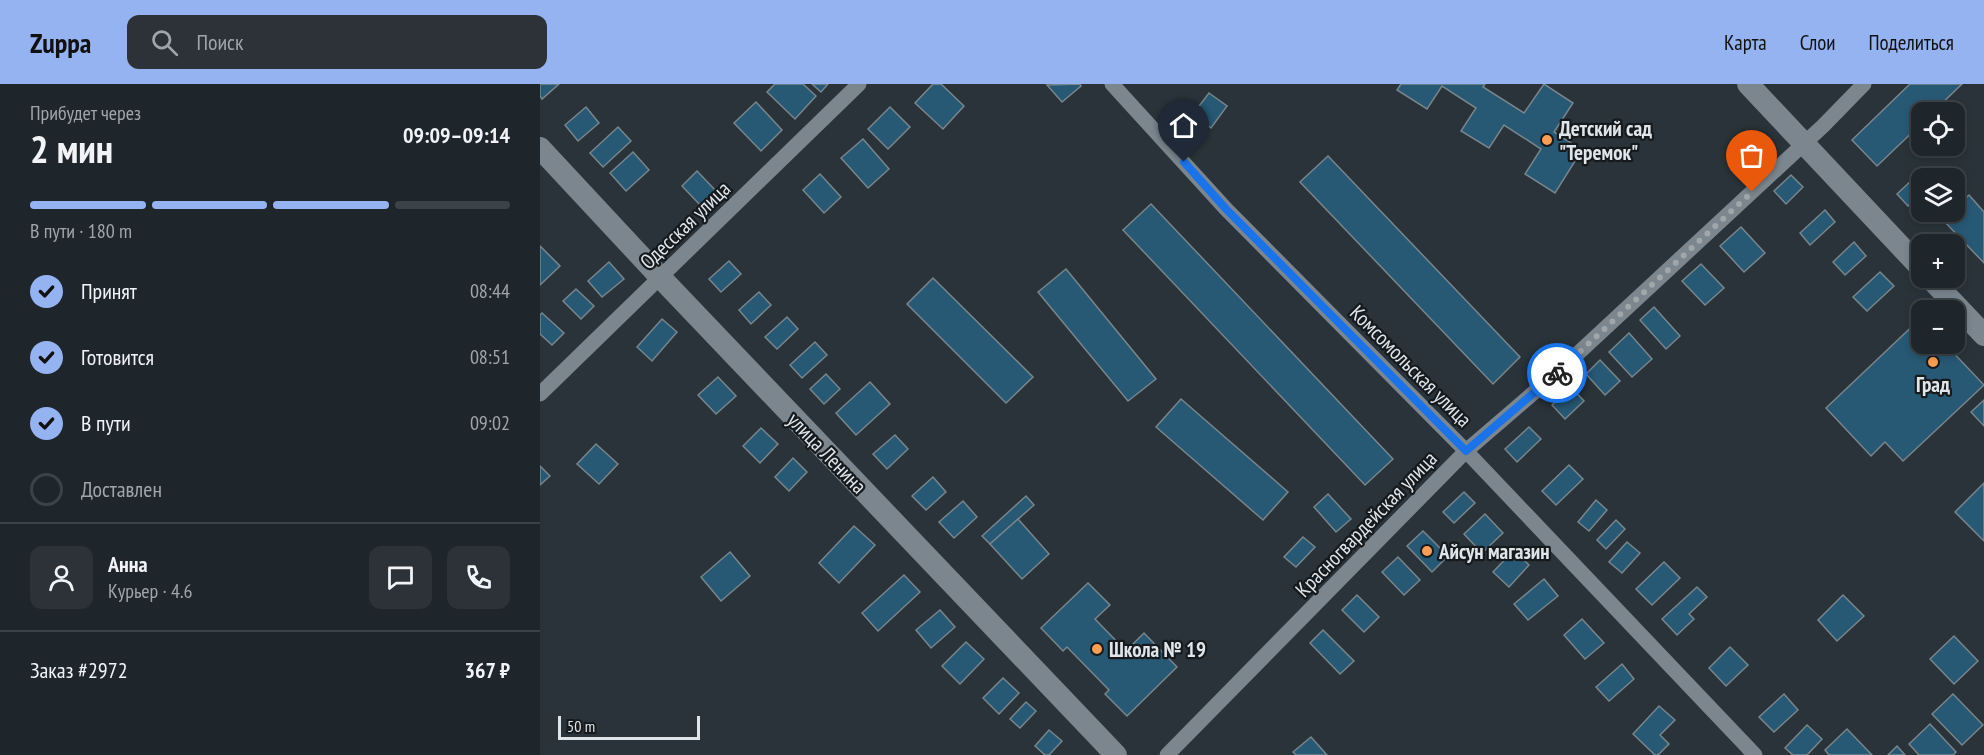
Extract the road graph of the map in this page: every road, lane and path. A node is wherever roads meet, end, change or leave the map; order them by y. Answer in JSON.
{"nodes":[{"id":1,"x":859,"y":84,"type":"edge"},
{"id":2,"x":1112,"y":84,"type":"edge"},
{"id":3,"x":1748,"y":84,"type":"edge"},
{"id":4,"x":1864,"y":84,"type":"edge"},
{"id":5,"x":1804,"y":144,"type":"junction"},
{"id":6,"x":540,"y":148,"type":"edge"},
{"id":7,"x":1911,"y":257,"type":"edge"},
{"id":8,"x":660,"y":279,"type":"junction"},
{"id":9,"x":1939,"y":288,"type":"edge"},
{"id":10,"x":1984,"y":335,"type":"edge"},
{"id":11,"x":540,"y":394,"type":"edge"},
{"id":12,"x":1466,"y":451,"type":"junction"},
{"id":13,"x":1116,"y":755,"type":"edge"},
{"id":14,"x":1167,"y":755,"type":"edge"},
{"id":15,"x":1755,"y":755,"type":"edge"}],
"edges":[{"from":1,"to":8,"type":"street","name":"Одесская улица"},
{"from":2,"to":12,"type":"street","name":"Комсомольская улица"},
{"from":3,"to":5,"type":"street"},
{"from":4,"to":5,"type":"street","name":"Красногвардейская улица"},
{"from":5,"to":7,"type":"street"},
{"from":5,"to":12,"type":"street","name":"Красногвардейская улица"},
{"from":6,"to":8,"type":"street","name":"улица Ленина"},
{"from":8,"to":11,"type":"street","name":"Одесская улица"},
{"from":8,"to":13,"type":"street","name":"улица Ленина"},
{"from":9,"to":10,"type":"street"},
{"from":12,"to":14,"type":"street","name":"Красногвардейская улица"},
{"from":12,"to":15,"type":"street","name":"Комсомольская улица"}]}
